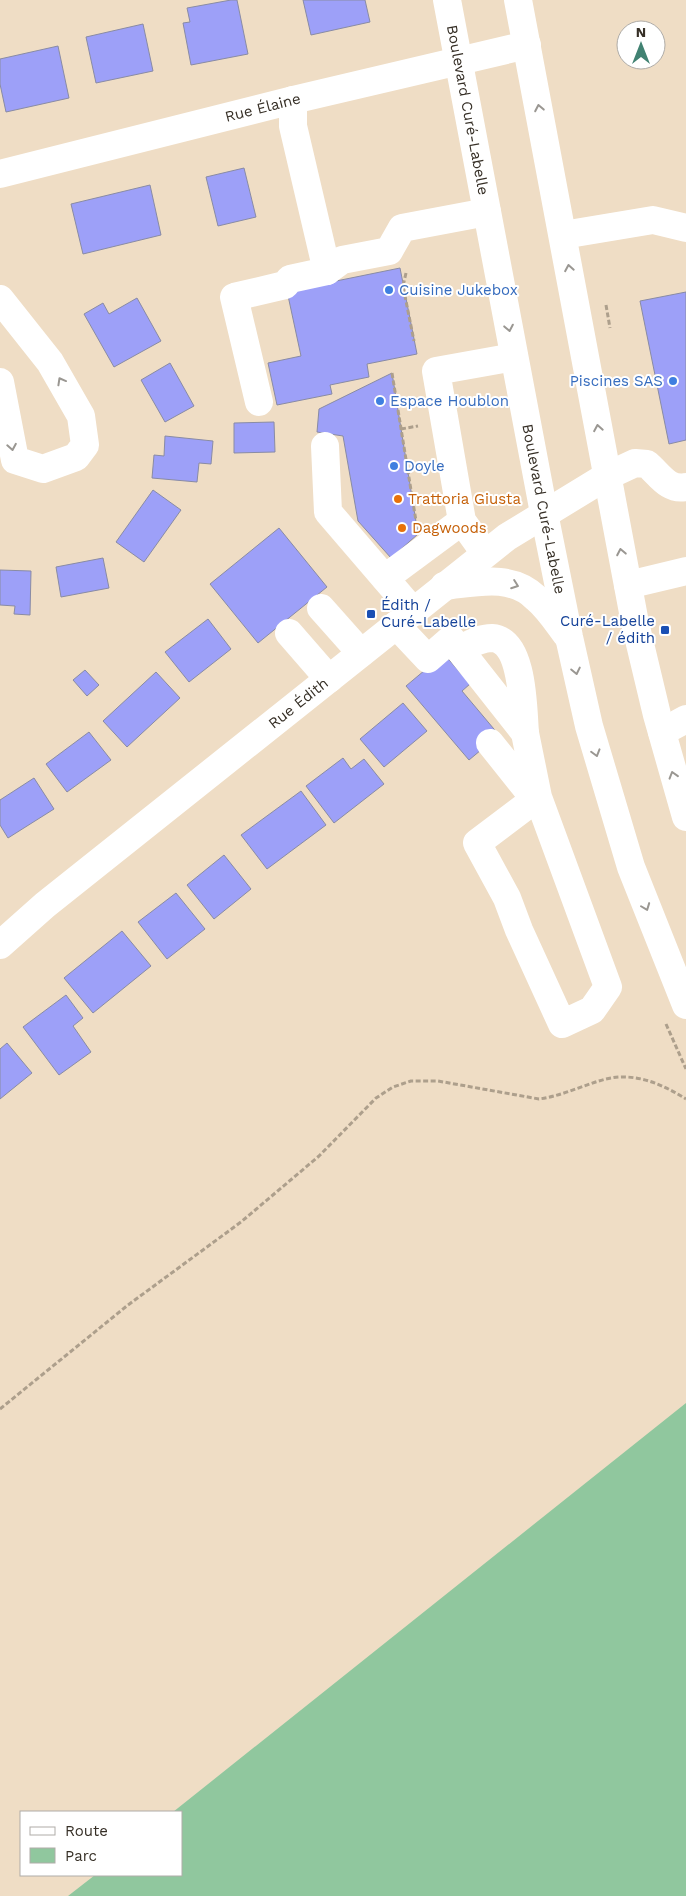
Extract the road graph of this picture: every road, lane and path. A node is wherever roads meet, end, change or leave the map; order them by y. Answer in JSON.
{"nodes":[{"id":1,"x":447,"y":0,"type":"edge"},
{"id":2,"x":518,"y":0,"type":"edge"},
{"id":3,"x":527,"y":45,"type":"junction"},
{"id":4,"x":459,"y":61,"type":"junction"},
{"id":5,"x":293,"y":100,"type":"junction"},
{"id":6,"x":0,"y":174,"type":"edge"},
{"id":7,"x":487,"y":212,"type":"junction"},
{"id":8,"x":686,"y":228,"type":"edge"},
{"id":9,"x":563,"y":235,"type":"junction"},
{"id":10,"x":406,"y":270,"type":"dead end"},
{"id":11,"x":327,"y":271,"type":"junction"},
{"id":12,"x":0,"y":299,"type":"edge"},
{"id":13,"x":414,"y":340,"type":"dead end"},
{"id":14,"x":514,"y":356,"type":"junction"},
{"id":15,"x":392,"y":373,"type":"dead end"},
{"id":16,"x":0,"y":382,"type":"edge"},
{"id":17,"x":259,"y":402,"type":"dead end"},
{"id":18,"x":325,"y":446,"type":"dead end"},
{"id":19,"x":607,"y":476,"type":"junction"},
{"id":20,"x":686,"y":487,"type":"edge"},
{"id":21,"x":544,"y":513,"type":"junction"},
{"id":22,"x":462,"y":521,"type":"junction"},
{"id":23,"x":417,"y":524,"type":"dead end"},
{"id":24,"x":485,"y":553,"type":"junction"},
{"id":25,"x":686,"y":571,"type":"edge"},
{"id":26,"x":384,"y":578,"type":"junction"},
{"id":27,"x":628,"y":585,"type":"junction"},
{"id":28,"x":444,"y":586,"type":"junction"},
{"id":29,"x":405,"y":618,"type":"junction"},
{"id":30,"x":569,"y":637,"type":"junction"},
{"id":31,"x":460,"y":649,"type":"junction"},
{"id":32,"x":361,"y":653,"type":"junction"},
{"id":33,"x":329,"y":679,"type":"junction"},
{"id":34,"x":686,"y":719,"type":"edge"},
{"id":35,"x":662,"y":732,"type":"junction"},
{"id":36,"x":525,"y":733,"type":"junction"},
{"id":37,"x":490,"y":743,"type":"dead end"},
{"id":38,"x":538,"y":797,"type":"junction"},
{"id":39,"x":686,"y":817,"type":"edge"},
{"id":40,"x":0,"y":945,"type":"edge"},
{"id":41,"x":686,"y":1005,"type":"edge"},
{"id":42,"x":686,"y":1099,"type":"edge"},
{"id":43,"x":0,"y":1409,"type":"edge"}],
"edges":[{"from":1,"to":4,"type":"main road","name":"Boulevard Curé-Labelle"},
{"from":2,"to":3,"type":"main road"},
{"from":3,"to":4,"type":"main road","name":"Rue Élaine"},
{"from":9,"to":3,"type":"main road","one_way":true},
{"from":4,"to":5,"type":"main road","name":"Rue Élaine"},
{"from":4,"to":7,"type":"main road","name":"Boulevard Curé-Labelle"},
{"from":5,"to":6,"type":"main road","name":"Rue Élaine"},
{"from":5,"to":11,"type":"main road"},
{"from":7,"to":11,"type":"main road"},
{"from":7,"to":14,"type":"main road","name":"Boulevard Curé-Labelle","one_way":true},
{"from":8,"to":9,"type":"main road"},
{"from":19,"to":9,"type":"main road","one_way":true},
{"from":10,"to":13,"type":"path"},
{"from":11,"to":17,"type":"main road"},
{"from":16,"to":12,"type":"main road","one_way":true},
{"from":14,"to":21,"type":"main road","name":"Boulevard Curé-Labelle"},
{"from":14,"to":22,"type":"main road"},
{"from":15,"to":23,"type":"path"},
{"from":18,"to":26,"type":"main road"},
{"from":19,"to":20,"type":"main road","name":"Rue Édith"},
{"from":19,"to":21,"type":"main road","name":"Rue Édith"},
{"from":27,"to":19,"type":"main road","one_way":true},
{"from":21,"to":24,"type":"main road","name":"Rue Édith"},
{"from":21,"to":30,"type":"main road","name":"Boulevard Curé-Labelle"},
{"from":22,"to":24,"type":"main road"},
{"from":22,"to":26,"type":"main road"},
{"from":24,"to":28,"type":"main road","name":"Rue Édith"},
{"from":25,"to":27,"type":"main road"},
{"from":26,"to":29,"type":"main road"},
{"from":27,"to":35,"type":"main road"},
{"from":28,"to":29,"type":"main road","name":"Rue Édith"},
{"from":28,"to":30,"type":"main road","one_way":true},
{"from":29,"to":31,"type":"main road"},
{"from":29,"to":32,"type":"main road","name":"Rue Édith"},
{"from":30,"to":41,"type":"main road","name":"Boulevard Curé-Labelle","one_way":true},
{"from":31,"to":36,"type":"main road"},
{"from":31,"to":36,"type":"main road"},
{"from":32,"to":33,"type":"main road","name":"Rue Édith"},
{"from":32,"to":33,"type":"main road"},
{"from":33,"to":40,"type":"main road","name":"Rue Édith"},
{"from":34,"to":35,"type":"main road"},
{"from":39,"to":35,"type":"main road","one_way":true},
{"from":36,"to":38,"type":"main road"},
{"from":37,"to":38,"type":"main road"},
{"from":38,"to":38,"type":"main road"},
{"from":42,"to":43,"type":"path"}]}
